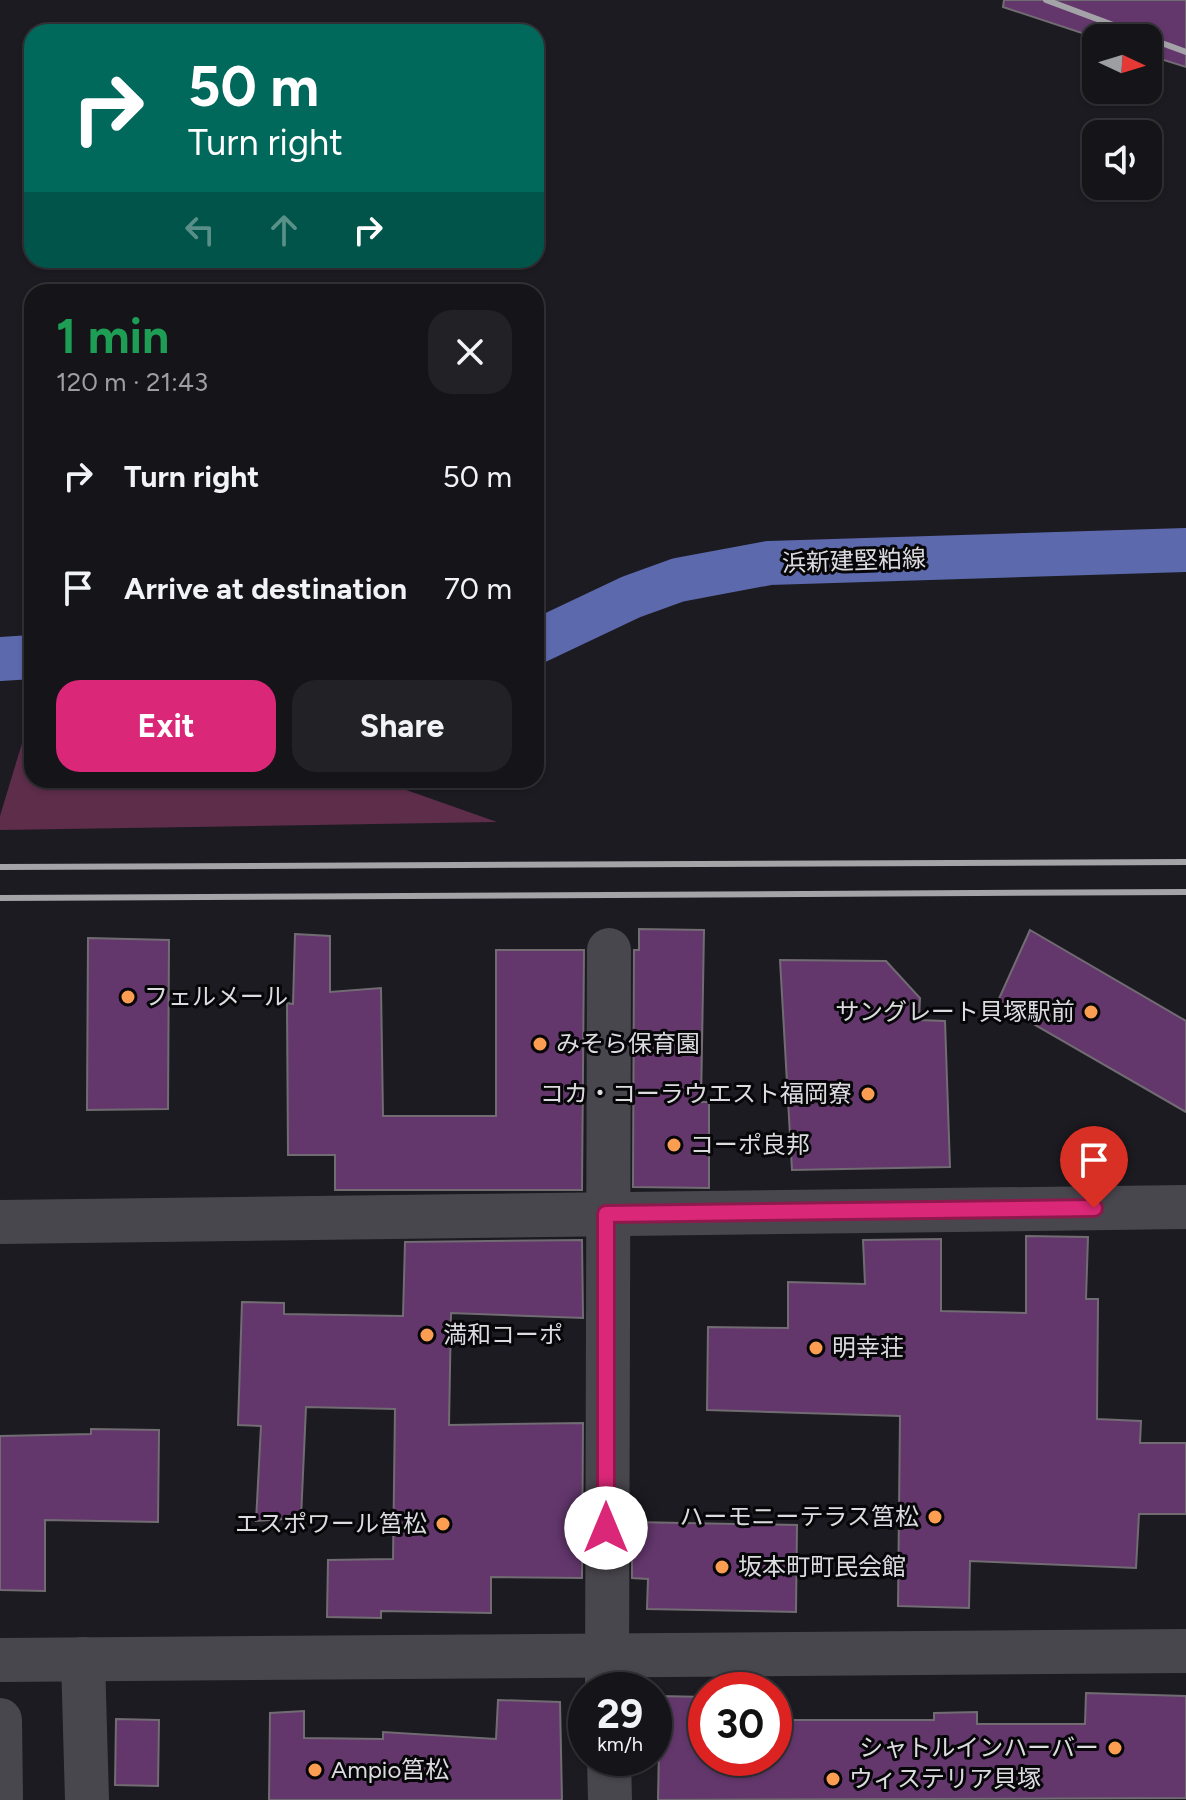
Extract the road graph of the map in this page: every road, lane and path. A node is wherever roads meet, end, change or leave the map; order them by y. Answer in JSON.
{"nodes":[{"id":1,"x":1186,"y":550,"type":"edge"},
{"id":2,"x":544,"y":638,"type":"edge"},
{"id":3,"x":24,"y":658,"type":"edge"},
{"id":4,"x":0,"y":659,"type":"edge"},
{"id":5,"x":609,"y":950,"type":"dead end"},
{"id":6,"x":1186,"y":1207,"type":"edge"},
{"id":7,"x":606,"y":1214,"type":"junction"},
{"id":8,"x":0,"y":1222,"type":"edge"},
{"id":9,"x":1186,"y":1651,"type":"edge"},
{"id":10,"x":83,"y":1659,"type":"junction"},
{"id":11,"x":0,"y":1660,"type":"edge"},
{"id":12,"x":607,"y":1672,"type":"edge"},
{"id":13,"x":0,"y":1720,"type":"edge"},
{"id":14,"x":609,"y":1776,"type":"edge"},
{"id":15,"x":1,"y":1800,"type":"edge"},
{"id":16,"x":87,"y":1800,"type":"edge"},
{"id":17,"x":610,"y":1800,"type":"edge"}],
"edges":[{"from":1,"to":2,"type":"main road","name":"浜新建堅粕線"},
{"from":3,"to":4,"type":"main road"},
{"from":5,"to":7,"type":"street"},
{"from":6,"to":7,"type":"street"},
{"from":7,"to":8,"type":"street"},
{"from":7,"to":12,"type":"street"},
{"from":9,"to":12,"type":"street"},
{"from":10,"to":11,"type":"street"},
{"from":10,"to":12,"type":"street"},
{"from":10,"to":16,"type":"street"},
{"from":13,"to":15,"type":"street"},
{"from":14,"to":17,"type":"street"}]}
